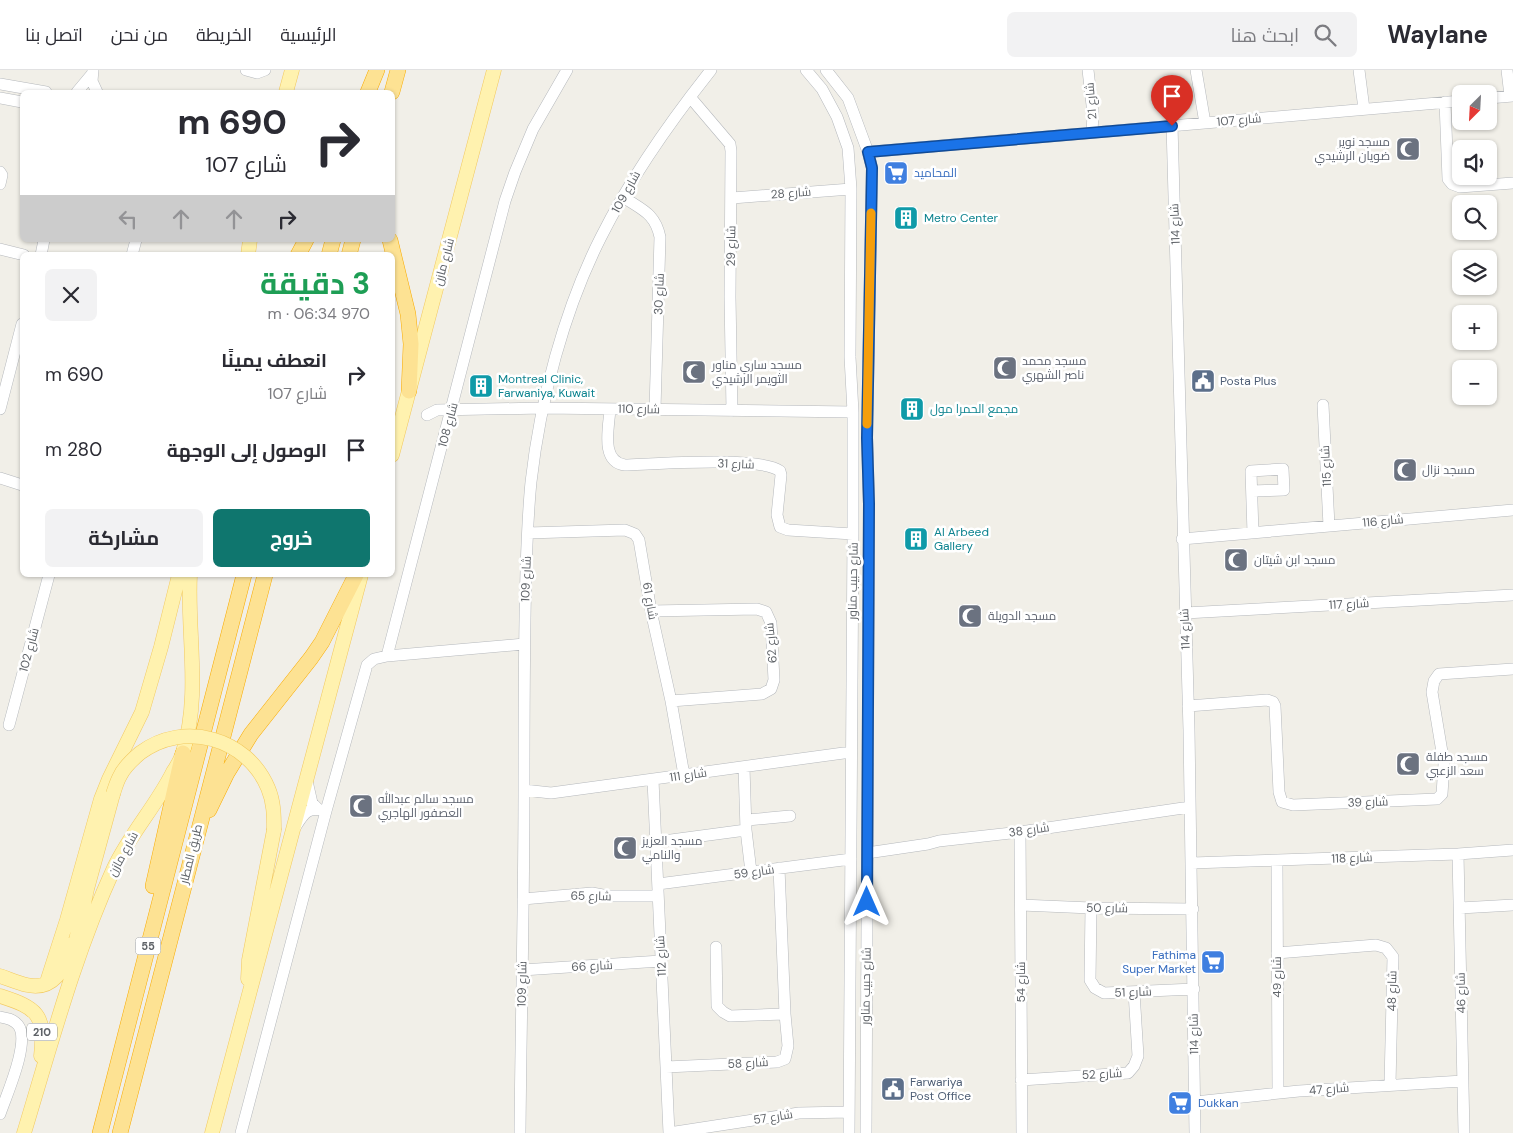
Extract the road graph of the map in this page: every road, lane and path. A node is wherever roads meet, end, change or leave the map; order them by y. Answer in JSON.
{"nodes":[{"id":1,"x":246,"y":70,"type":"edge"},
{"id":2,"x":265,"y":70,"type":"edge"},
{"id":3,"x":292,"y":70,"type":"edge"},
{"id":4,"x":377,"y":70,"type":"edge"},
{"id":5,"x":398,"y":70,"type":"edge"},
{"id":6,"x":494,"y":70,"type":"edge"},
{"id":7,"x":567,"y":70,"type":"edge"},
{"id":8,"x":711,"y":70,"type":"edge"},
{"id":9,"x":806,"y":70,"type":"edge"},
{"id":10,"x":826,"y":70,"type":"edge"},
{"id":11,"x":1088,"y":70,"type":"edge"},
{"id":12,"x":1196,"y":70,"type":"edge"},
{"id":13,"x":1359,"y":70,"type":"edge"},
{"id":14,"x":1507,"y":70,"type":"edge"},
{"id":15,"x":92,"y":72,"type":"edge"},
{"id":16,"x":0,"y":84,"type":"edge"},
{"id":17,"x":34,"y":90,"type":"edge"},
{"id":18,"x":78,"y":90,"type":"edge"},
{"id":19,"x":96,"y":90,"type":"edge"},
{"id":20,"x":287,"y":90,"type":"edge"},
{"id":21,"x":371,"y":90,"type":"edge"},
{"id":22,"x":393,"y":90,"type":"edge"},
{"id":23,"x":1512,"y":96,"type":"edge"},
{"id":24,"x":690,"y":97,"type":"junction"},
{"id":25,"x":1498,"y":97,"type":"edge"},
{"id":26,"x":0,"y":98,"type":"edge"},
{"id":27,"x":20,"y":102,"type":"edge"},
{"id":28,"x":1445,"y":102,"type":"junction"},
{"id":29,"x":1452,"y":102,"type":"edge"},
{"id":30,"x":1364,"y":109,"type":"junction"},
{"id":31,"x":1205,"y":123,"type":"junction"},
{"id":32,"x":1172,"y":126,"type":"junction"},
{"id":33,"x":1092,"y":132,"type":"junction"},
{"id":34,"x":868,"y":152,"type":"junction"},
{"id":35,"x":0,"y":172,"type":"edge"},
{"id":36,"x":1513,"y":183,"type":"edge"},
{"id":37,"x":0,"y":184,"type":"edge"},
{"id":38,"x":851,"y":189,"type":"junction"},
{"id":39,"x":623,"y":197,"type":"junction"},
{"id":40,"x":732,"y":198,"type":"junction"},
{"id":41,"x":851,"y":227,"type":"junction"},
{"id":42,"x":870,"y":227,"type":"junction"},
{"id":43,"x":870,"y":248,"type":"junction"},
{"id":44,"x":0,"y":250,"type":"edge"},
{"id":45,"x":851,"y":250,"type":"junction"},
{"id":46,"x":20,"y":254,"type":"edge"},
{"id":47,"x":395,"y":261,"type":"edge"},
{"id":48,"x":20,"y":332,"type":"edge"},
{"id":49,"x":409,"y":391,"type":"junction"},
{"id":50,"x":1323,"y":406,"type":"dead end"},
{"id":51,"x":543,"y":408,"type":"junction"},
{"id":52,"x":0,"y":409,"type":"edge"},
{"id":53,"x":610,"y":409,"type":"junction"},
{"id":54,"x":655,"y":409,"type":"junction"},
{"id":55,"x":452,"y":410,"type":"junction"},
{"id":56,"x":732,"y":410,"type":"junction"},
{"id":57,"x":853,"y":412,"type":"junction"},
{"id":58,"x":427,"y":415,"type":"dead end"},
{"id":59,"x":395,"y":444,"type":"edge"},
{"id":60,"x":853,"y":453,"type":"junction"},
{"id":61,"x":868,"y":455,"type":"junction"},
{"id":62,"x":0,"y":478,"type":"edge"},
{"id":63,"x":20,"y":484,"type":"edge"},
{"id":64,"x":1252,"y":491,"type":"dead end"},
{"id":65,"x":1513,"y":510,"type":"edge"},
{"id":66,"x":1329,"y":526,"type":"junction"},
{"id":67,"x":528,"y":533,"type":"junction"},
{"id":68,"x":1253,"y":533,"type":"junction"},
{"id":69,"x":854,"y":534,"type":"junction"},
{"id":70,"x":1182,"y":539,"type":"junction"},
{"id":71,"x":48,"y":577,"type":"edge"},
{"id":72,"x":178,"y":577,"type":"edge"},
{"id":73,"x":190,"y":577,"type":"edge"},
{"id":74,"x":243,"y":577,"type":"edge"},
{"id":75,"x":263,"y":577,"type":"edge"},
{"id":76,"x":355,"y":577,"type":"edge"},
{"id":77,"x":360,"y":577,"type":"edge"},
{"id":78,"x":1513,"y":595,"type":"edge"},
{"id":79,"x":651,"y":611,"type":"junction"},
{"id":80,"x":1185,"y":613,"type":"junction"},
{"id":81,"x":524,"y":644,"type":"junction"},
{"id":82,"x":868,"y":644,"type":"junction"},
{"id":83,"x":853,"y":649,"type":"junction"},
{"id":84,"x":388,"y":656,"type":"junction"},
{"id":85,"x":1513,"y":669,"type":"edge"},
{"id":86,"x":671,"y":702,"type":"junction"},
{"id":87,"x":1188,"y":706,"type":"junction"},
{"id":88,"x":9,"y":724,"type":"dead end"},
{"id":89,"x":851,"y":752,"type":"junction"},
{"id":90,"x":183,"y":753,"type":"junction"},
{"id":91,"x":744,"y":768,"type":"junction"},
{"id":92,"x":684,"y":775,"type":"junction"},
{"id":93,"x":653,"y":780,"type":"junction"},
{"id":94,"x":307,"y":781,"type":"junction"},
{"id":95,"x":524,"y":790,"type":"junction"},
{"id":96,"x":1190,"y":807,"type":"junction"},
{"id":97,"x":322,"y":810,"type":"junction"},
{"id":98,"x":790,"y":816,"type":"dead end"},
{"id":99,"x":747,"y":825,"type":"junction"},
{"id":100,"x":294,"y":829,"type":"junction"},
{"id":101,"x":1020,"y":832,"type":"junction"},
{"id":102,"x":194,"y":841,"type":"junction"},
{"id":103,"x":656,"y":842,"type":"junction"},
{"id":104,"x":1513,"y":850,"type":"edge"},
{"id":105,"x":867,"y":852,"type":"junction"},
{"id":106,"x":1458,"y":854,"type":"junction"},
{"id":107,"x":851,"y":859,"type":"junction"},
{"id":108,"x":1277,"y":861,"type":"junction"},
{"id":109,"x":1192,"y":863,"type":"junction"},
{"id":110,"x":780,"y":868,"type":"junction"},
{"id":111,"x":751,"y":872,"type":"junction"},
{"id":112,"x":87,"y":889,"type":"junction"},
{"id":113,"x":658,"y":890,"type":"junction"},
{"id":114,"x":523,"y":899,"type":"junction"},
{"id":115,"x":1021,"y":905,"type":"junction"},
{"id":116,"x":1513,"y":905,"type":"edge"},
{"id":117,"x":1091,"y":908,"type":"junction"},
{"id":118,"x":1460,"y":908,"type":"junction"},
{"id":119,"x":1193,"y":909,"type":"junction"},
{"id":120,"x":851,"y":942,"type":"junction"},
{"id":121,"x":867,"y":945,"type":"junction"},
{"id":122,"x":716,"y":947,"type":"dead end"},
{"id":123,"x":1277,"y":953,"type":"junction"},
{"id":124,"x":661,"y":962,"type":"junction"},
{"id":125,"x":522,"y":970,"type":"junction"},
{"id":126,"x":0,"y":976,"type":"edge"},
{"id":127,"x":47,"y":982,"type":"junction"},
{"id":128,"x":1194,"y":989,"type":"junction"},
{"id":129,"x":1134,"y":992,"type":"junction"},
{"id":130,"x":0,"y":996,"type":"edge"},
{"id":131,"x":248,"y":1002,"type":"junction"},
{"id":132,"x":134,"y":1003,"type":"junction"},
{"id":133,"x":60,"y":1013,"type":"junction"},
{"id":134,"x":785,"y":1014,"type":"junction"},
{"id":135,"x":0,"y":1016,"type":"edge"},
{"id":136,"x":666,"y":1067,"type":"junction"},
{"id":137,"x":1022,"y":1080,"type":"junction"},
{"id":138,"x":1463,"y":1081,"type":"junction"},
{"id":139,"x":1390,"y":1084,"type":"junction"},
{"id":140,"x":37,"y":1091,"type":"junction"},
{"id":141,"x":1278,"y":1093,"type":"junction"},
{"id":142,"x":1195,"y":1102,"type":"junction"},
{"id":143,"x":849,"y":1112,"type":"junction"},
{"id":144,"x":0,"y":1114,"type":"edge"},
{"id":145,"x":212,"y":1130,"type":"edge"},
{"id":146,"x":24,"y":1133,"type":"edge"},
{"id":147,"x":100,"y":1133,"type":"edge"},
{"id":148,"x":120,"y":1133,"type":"edge"},
{"id":149,"x":241,"y":1133,"type":"edge"},
{"id":150,"x":520,"y":1133,"type":"edge"},
{"id":151,"x":669,"y":1133,"type":"edge"},
{"id":152,"x":849,"y":1133,"type":"edge"},
{"id":153,"x":866,"y":1133,"type":"edge"},
{"id":154,"x":1022,"y":1133,"type":"edge"},
{"id":155,"x":1195,"y":1133,"type":"edge"},
{"id":156,"x":1464,"y":1133,"type":"edge"}],
"edges":[{"from":1,"to":2,"type":"street"},
{"from":3,"to":20,"type":"main road"},
{"from":4,"to":21,"type":"highway"},
{"from":5,"to":22,"type":"highway"},
{"from":6,"to":49,"type":"main road","name":"شارع مازن"},
{"from":7,"to":55,"type":"street","name":"شارع 108"},
{"from":8,"to":24,"type":"street","name":"شارع 109"},
{"from":9,"to":38,"type":"street","name":"شارع حبيب مناور"},
{"from":10,"to":34,"type":"street","name":"شارع حبيب مناور"},
{"from":11,"to":33,"type":"street","name":"شارع 21"},
{"from":12,"to":31,"type":"street"},
{"from":13,"to":30,"type":"street"},
{"from":14,"to":23,"type":"street"},
{"from":15,"to":18,"type":"street"},
{"from":15,"to":19,"type":"street"},
{"from":16,"to":17,"type":"street"},
{"from":23,"to":25,"type":"street"},
{"from":24,"to":39,"type":"street","name":"شارع 109"},
{"from":24,"to":40,"type":"street","name":"شارع 29"},
{"from":26,"to":27,"type":"street"},
{"from":28,"to":29,"type":"street","name":"شارع 107"},
{"from":28,"to":30,"type":"street","name":"شارع 107"},
{"from":28,"to":36,"type":"street"},
{"from":30,"to":31,"type":"street","name":"شارع 107"},
{"from":31,"to":32,"type":"street","name":"شارع 107"},
{"from":32,"to":33,"type":"street","name":"شارع 107"},
{"from":32,"to":70,"type":"street","name":"شارع 114"},
{"from":33,"to":34,"type":"street","name":"شارع 107"},
{"from":34,"to":42,"type":"street","name":"شارع حبيب مناور"},
{"from":35,"to":37,"type":"street"},
{"from":38,"to":40,"type":"street","name":"شارع 28"},
{"from":38,"to":41,"type":"street","name":"شارع حبيب مناور"},
{"from":39,"to":51,"type":"street","name":"شارع 109"},
{"from":39,"to":54,"type":"street","name":"شارع 30"},
{"from":40,"to":56,"type":"street","name":"شارع 29"},
{"from":41,"to":42,"type":"street"},
{"from":41,"to":45,"type":"street","name":"شارع حبيب مناور"},
{"from":42,"to":43,"type":"street","name":"شارع حبيب مناور"},
{"from":43,"to":45,"type":"street"},
{"from":43,"to":61,"type":"street","name":"شارع حبيب مناور"},
{"from":44,"to":46,"type":"street"},
{"from":45,"to":57,"type":"street","name":"شارع حبيب مناور"},
{"from":47,"to":49,"type":"highway"},
{"from":48,"to":52,"type":"street"},
{"from":49,"to":59,"type":"main road","name":"شارع مازن"},
{"from":50,"to":66,"type":"street","name":"شارع 115"},
{"from":51,"to":53,"type":"street","name":"شارع 110"},
{"from":51,"to":55,"type":"street","name":"شارع 110"},
{"from":51,"to":67,"type":"street","name":"شارع 109"},
{"from":53,"to":54,"type":"street","name":"شارع 110"},
{"from":53,"to":69,"type":"street","name":"شارع 31"},
{"from":54,"to":56,"type":"street","name":"شارع 110"},
{"from":55,"to":58,"type":"street","name":"شارع 110"},
{"from":55,"to":84,"type":"street","name":"شارع 108"},
{"from":56,"to":57,"type":"street","name":"شارع 110"},
{"from":57,"to":60,"type":"street","name":"شارع حبيب مناور"},
{"from":60,"to":61,"type":"street"},
{"from":60,"to":69,"type":"street","name":"شارع حبيب مناور"},
{"from":61,"to":82,"type":"street","name":"شارع حبيب مناور"},
{"from":62,"to":63,"type":"street"},
{"from":64,"to":68,"type":"street"},
{"from":65,"to":66,"type":"street","name":"شارع 116"},
{"from":66,"to":68,"type":"street","name":"شارع 116"},
{"from":67,"to":79,"type":"street","name":"شارع 61"},
{"from":67,"to":81,"type":"street","name":"شارع 109"},
{"from":68,"to":70,"type":"street","name":"شارع 116"},
{"from":69,"to":83,"type":"street","name":"شارع حبيب مناور"},
{"from":70,"to":80,"type":"street","name":"شارع 114"},
{"from":71,"to":88,"type":"street","name":"شارع 102"},
{"from":72,"to":127,"type":"main road"},
{"from":73,"to":90,"type":"main road","name":"شارع مازن"},
{"from":74,"to":132,"type":"highway","name":"طريق المطار","number":"55"},
{"from":75,"to":102,"type":"highway","name":"طريق المطار","number":"55"},
{"from":76,"to":102,"type":"highway"},
{"from":77,"to":94,"type":"main road"},
{"from":78,"to":80,"type":"street","name":"شارع 117"},
{"from":79,"to":86,"type":"street","name":"شارع 61"},
{"from":79,"to":86,"type":"street","name":"شارع 62"},
{"from":80,"to":87,"type":"street","name":"شارع 114"},
{"from":81,"to":84,"type":"street"},
{"from":81,"to":95,"type":"street","name":"شارع 109"},
{"from":82,"to":83,"type":"street"},
{"from":82,"to":105,"type":"street","name":"شارع حبيب مناور"},
{"from":83,"to":89,"type":"street","name":"شارع حبيب مناور"},
{"from":84,"to":97,"type":"street"},
{"from":85,"to":87,"type":"street","name":"شارع 39"},
{"from":86,"to":92,"type":"street","name":"شارع 61"},
{"from":87,"to":96,"type":"street","name":"شارع 114"},
{"from":89,"to":91,"type":"street","name":"شارع 111"},
{"from":89,"to":107,"type":"street","name":"شارع حبيب مناور"},
{"from":90,"to":132,"type":"highway"},
{"from":90,"to":133,"type":"main road","name":"شارع مازن"},
{"from":91,"to":92,"type":"street","name":"شارع 111"},
{"from":91,"to":99,"type":"street"},
{"from":92,"to":93,"type":"street","name":"شارع 111"},
{"from":93,"to":95,"type":"street","name":"شارع 111"},
{"from":93,"to":103,"type":"street","name":"شارع 112"},
{"from":94,"to":97,"type":"street"},
{"from":94,"to":100,"type":"main road"},
{"from":95,"to":114,"type":"street","name":"شارع 109"},
{"from":96,"to":101,"type":"street","name":"شارع 38"},
{"from":96,"to":109,"type":"street","name":"شارع 114"},
{"from":97,"to":100,"type":"street"},
{"from":97,"to":149,"type":"street"},
{"from":98,"to":99,"type":"street"},
{"from":99,"to":103,"type":"street"},
{"from":99,"to":111,"type":"street"},
{"from":100,"to":131,"type":"main road"},
{"from":101,"to":105,"type":"street","name":"شارع 38"},
{"from":101,"to":115,"type":"street","name":"شارع 54"},
{"from":102,"to":148,"type":"highway","name":"طريق المطار","number":"55"},
{"from":103,"to":113,"type":"street","name":"شارع 112"},
{"from":104,"to":106,"type":"street","name":"شارع 118"},
{"from":105,"to":121,"type":"street","name":"شارع حبيب مناور"},
{"from":106,"to":108,"type":"street","name":"شارع 118"},
{"from":106,"to":118,"type":"street","name":"شارع 46"},
{"from":107,"to":110,"type":"street","name":"شارع 59"},
{"from":107,"to":120,"type":"street","name":"شارع حبيب مناور"},
{"from":108,"to":109,"type":"street","name":"شارع 118"},
{"from":108,"to":123,"type":"street","name":"شارع 49"},
{"from":109,"to":119,"type":"street","name":"شارع 114"},
{"from":110,"to":111,"type":"street","name":"شارع 59"},
{"from":110,"to":134,"type":"street","name":"شارع 58"},
{"from":111,"to":113,"type":"street","name":"شارع 59"},
{"from":112,"to":127,"type":"main road"},
{"from":112,"to":131,"type":"main road","bridge":true},
{"from":112,"to":133,"type":"main road"},
{"from":113,"to":114,"type":"street","name":"شارع 65"},
{"from":113,"to":124,"type":"street","name":"شارع 112"},
{"from":114,"to":125,"type":"street","name":"شارع 109"},
{"from":115,"to":117,"type":"street","name":"شارع 50"},
{"from":115,"to":137,"type":"street","name":"شارع 54"},
{"from":116,"to":118,"type":"street"},
{"from":117,"to":119,"type":"street","name":"شارع 50"},
{"from":117,"to":129,"type":"street","name":"شارع 51"},
{"from":118,"to":138,"type":"street","name":"شارع 46"},
{"from":119,"to":128,"type":"street","name":"شارع 114"},
{"from":120,"to":121,"type":"street"},
{"from":120,"to":143,"type":"street","name":"شارع حبيب مناور"},
{"from":121,"to":153,"type":"street","name":"شارع حبيب مناور"},
{"from":122,"to":134,"type":"street"},
{"from":123,"to":139,"type":"street","name":"شارع 48"},
{"from":123,"to":141,"type":"street","name":"شارع 49"},
{"from":124,"to":125,"type":"street","name":"شارع 66"},
{"from":124,"to":136,"type":"street","name":"شارع 112"},
{"from":125,"to":150,"type":"street","name":"شارع 109"},
{"from":126,"to":127,"type":"main road"},
{"from":128,"to":129,"type":"street","name":"شارع 51"},
{"from":128,"to":142,"type":"street","name":"شارع 114"},
{"from":129,"to":137,"type":"street","name":"شارع 52"},
{"from":130,"to":140,"type":"main road","number":"210"},
{"from":131,"to":145,"type":"main road"},
{"from":132,"to":147,"type":"highway","name":"طريق المطار","number":"55"},
{"from":133,"to":140,"type":"main road","name":"شارع مازن"},
{"from":134,"to":136,"type":"street","name":"شارع 58"},
{"from":135,"to":144,"type":"street"},
{"from":136,"to":151,"type":"street","name":"شارع 112"},
{"from":137,"to":154,"type":"street","name":"شارع 54"},
{"from":138,"to":139,"type":"street","name":"شارع 47"},
{"from":138,"to":156,"type":"street","name":"شارع 46"},
{"from":139,"to":141,"type":"street","name":"شارع 47"},
{"from":140,"to":146,"type":"main road","name":"شارع مازن"},
{"from":141,"to":142,"type":"street","name":"شارع 47"},
{"from":142,"to":155,"type":"street","name":"شارع 114"},
{"from":143,"to":151,"type":"street","name":"شارع 57"},
{"from":143,"to":152,"type":"street","name":"شارع حبيب مناور"}]}
